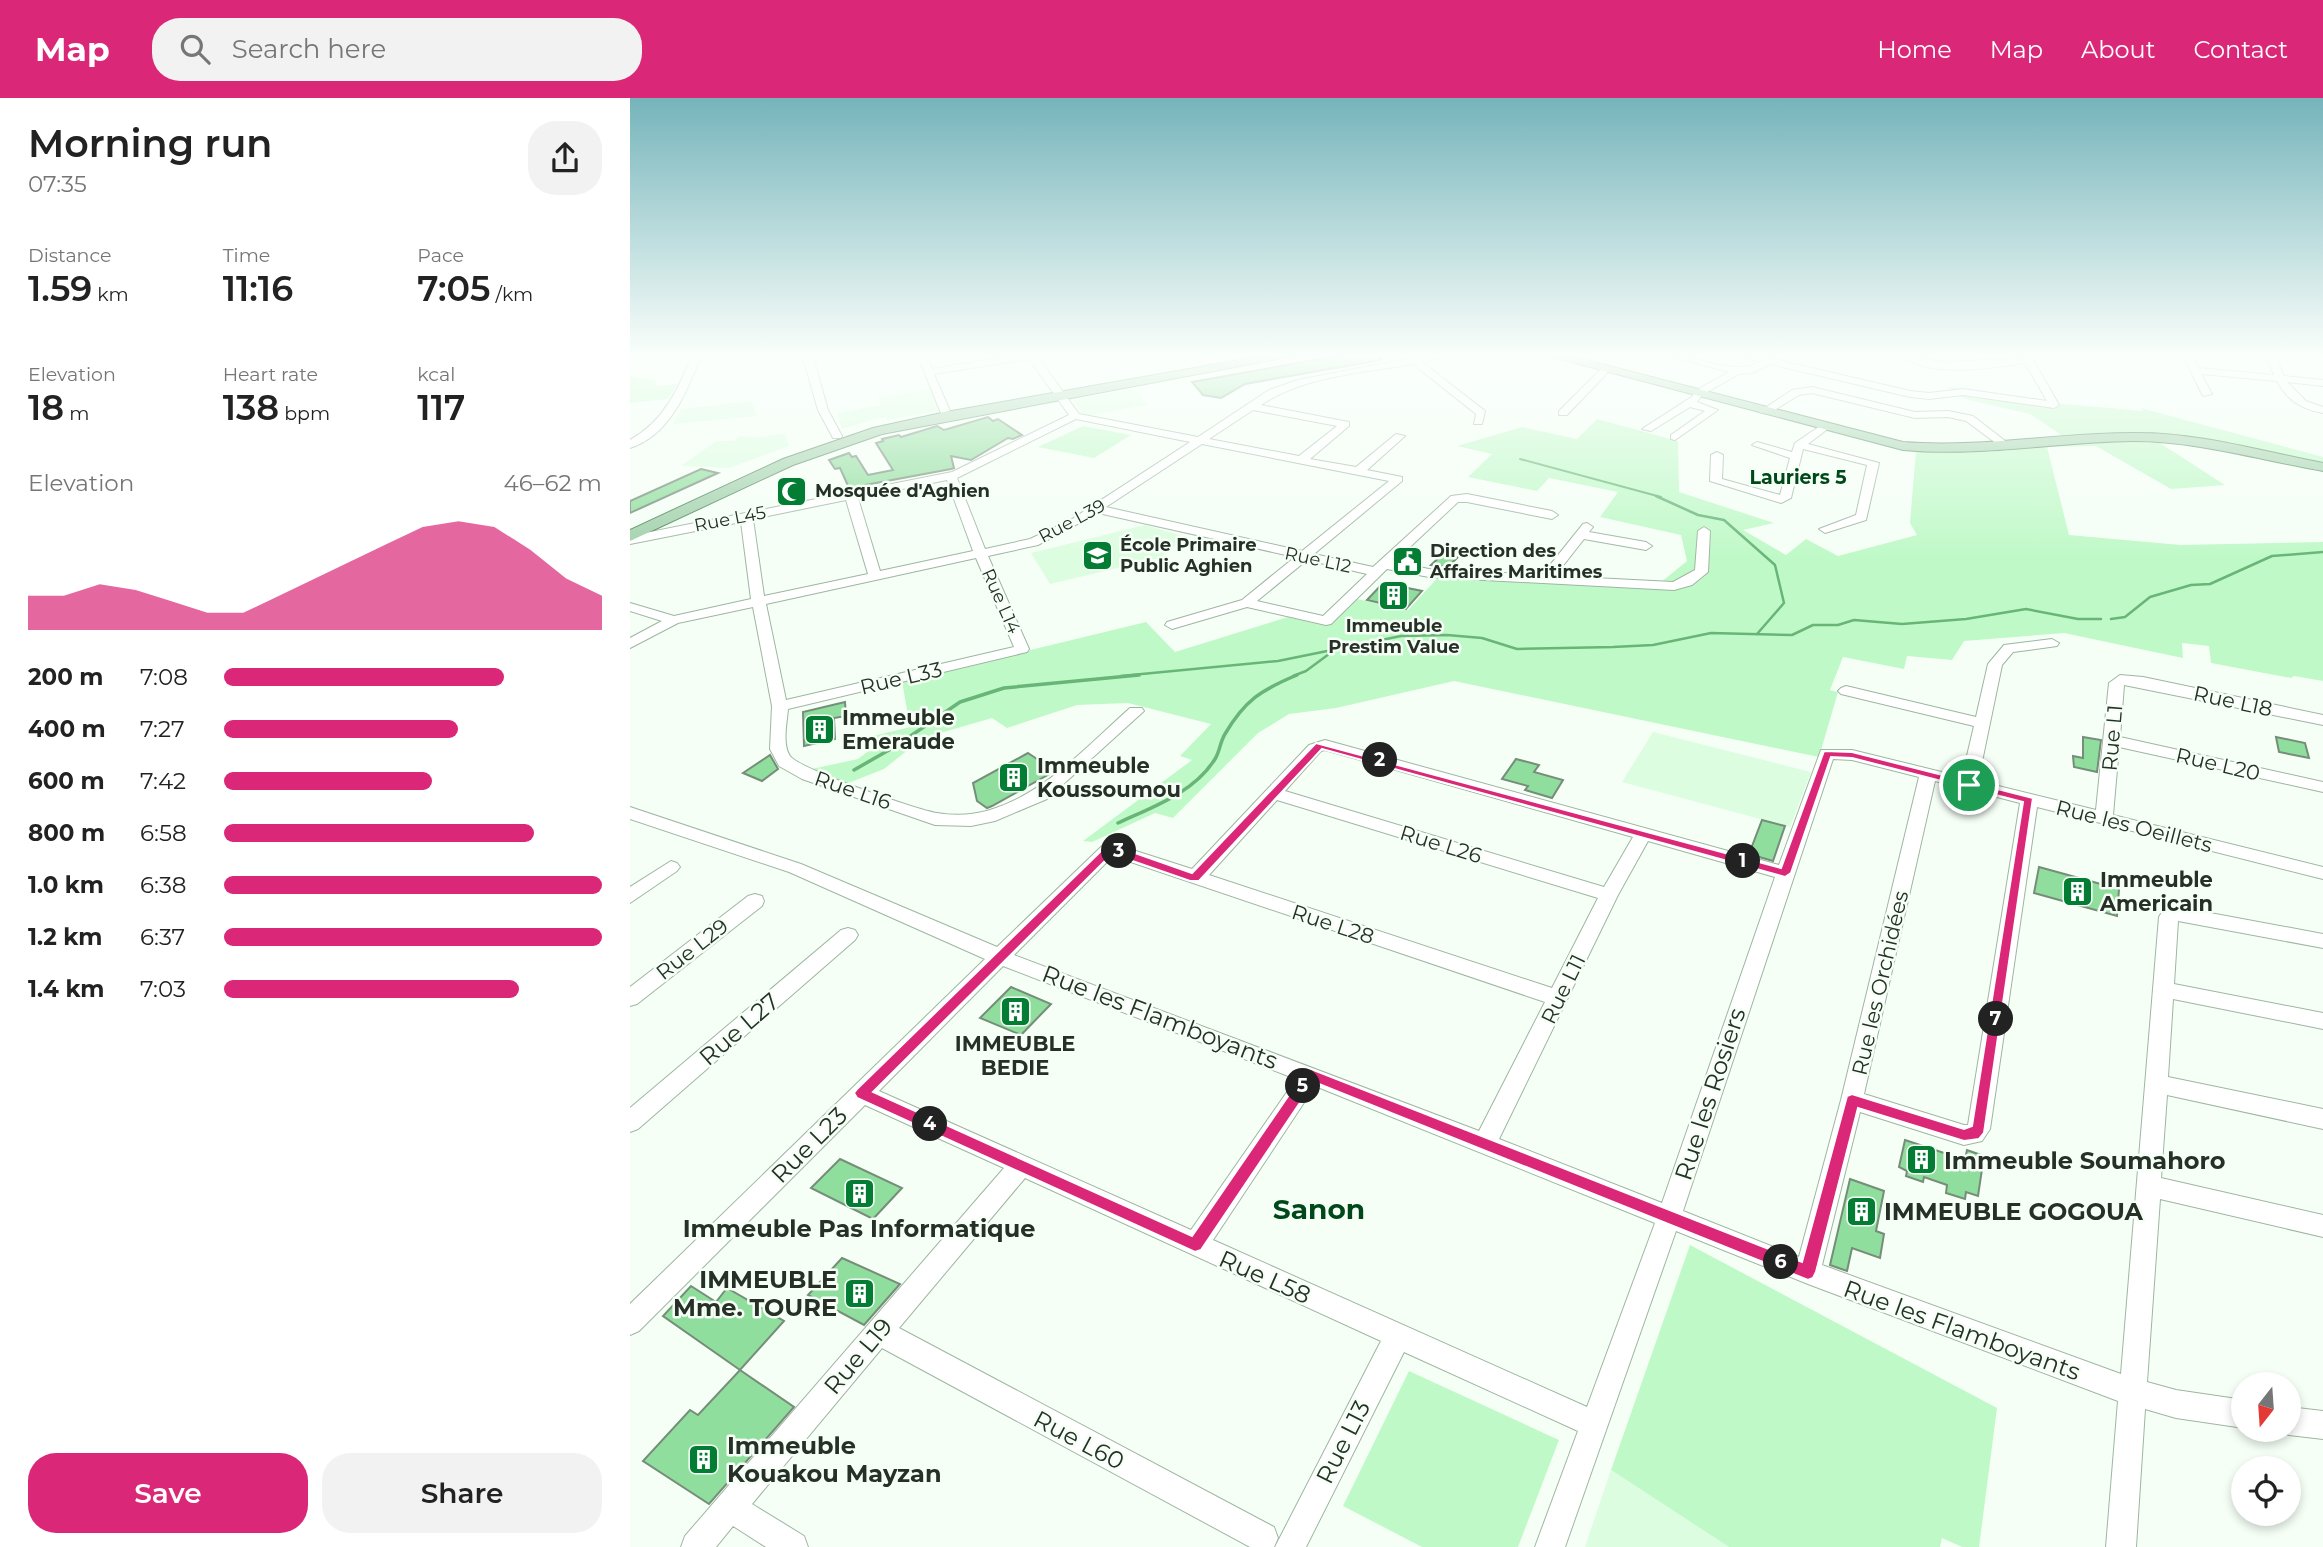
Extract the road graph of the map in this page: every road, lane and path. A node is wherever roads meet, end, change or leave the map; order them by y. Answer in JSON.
{"nodes":[{"id":1,"x":663,"y":422,"type":"edge"},
{"id":2,"x":829,"y":422,"type":"edge"},
{"id":3,"x":899,"y":422,"type":"edge"},
{"id":4,"x":921,"y":422,"type":"edge"},
{"id":5,"x":1057,"y":422,"type":"edge"},
{"id":6,"x":1104,"y":422,"type":"edge"},
{"id":7,"x":1227,"y":422,"type":"edge"},
{"id":8,"x":1328,"y":422,"type":"edge"},
{"id":9,"x":1659,"y":422,"type":"edge"},
{"id":10,"x":1697,"y":422,"type":"edge"},
{"id":11,"x":1800,"y":422,"type":"edge"},
{"id":12,"x":1974,"y":422,"type":"edge"},
{"id":13,"x":1824,"y":428,"type":"junction"},
{"id":14,"x":1647,"y":429,"type":"dead end"},
{"id":15,"x":837,"y":436,"type":"junction"},
{"id":16,"x":1400,"y":436,"type":"dead end"},
{"id":17,"x":1675,"y":437,"type":"dead end"},
{"id":18,"x":1199,"y":440,"type":"junction"},
{"id":19,"x":630,"y":445,"type":"edge"},
{"id":20,"x":1757,"y":445,"type":"dead end"},
{"id":21,"x":2008,"y":447,"type":"junction"},
{"id":22,"x":1797,"y":450,"type":"junction"},
{"id":23,"x":1717,"y":455,"type":"dead end"},
{"id":24,"x":1302,"y":460,"type":"junction"},
{"id":25,"x":2323,"y":467,"type":"edge"},
{"id":26,"x":1359,"y":471,"type":"junction"},
{"id":27,"x":953,"y":475,"type":"junction"},
{"id":28,"x":851,"y":496,"type":"junction"},
{"id":29,"x":1097,"y":509,"type":"junction"},
{"id":30,"x":1552,"y":515,"type":"dead end"},
{"id":31,"x":746,"y":516,"type":"junction"},
{"id":32,"x":630,"y":528,"type":"edge"},
{"id":33,"x":1825,"y":529,"type":"dead end"},
{"id":34,"x":1704,"y":531,"type":"dead end"},
{"id":35,"x":630,"y":538,"type":"edge"},
{"id":36,"x":1646,"y":546,"type":"dead end"},
{"id":37,"x":980,"y":554,"type":"junction"},
{"id":38,"x":1305,"y":557,"type":"junction"},
{"id":39,"x":1380,"y":568,"type":"junction"},
{"id":40,"x":875,"y":576,"type":"junction"},
{"id":41,"x":1545,"y":580,"type":"junction"},
{"id":42,"x":759,"y":601,"type":"junction"},
{"id":43,"x":1247,"y":603,"type":"junction"},
{"id":44,"x":630,"y":607,"type":"edge"},
{"id":45,"x":674,"y":620,"type":"junction"},
{"id":46,"x":1172,"y":625,"type":"dead end"},
{"id":47,"x":2052,"y":643,"type":"dead end"},
{"id":48,"x":630,"y":644,"type":"edge"},
{"id":49,"x":1022,"y":649,"type":"joint"},
{"id":50,"x":2143,"y":682,"type":"joint"},
{"id":51,"x":1846,"y":691,"type":"dead end"},
{"id":52,"x":780,"y":706,"type":"junction"},
{"id":53,"x":1136,"y":711,"type":"dead end"},
{"id":54,"x":2323,"y":720,"type":"edge"},
{"id":55,"x":1982,"y":723,"type":"junction"},
{"id":56,"x":2114,"y":741,"type":"junction"},
{"id":57,"x":1825,"y":758,"type":"joint"},
{"id":58,"x":1928,"y":774,"type":"junction"},
{"id":59,"x":1969,"y":785,"type":"junction"},
{"id":60,"x":2323,"y":787,"type":"edge"},
{"id":61,"x":1273,"y":793,"type":"junction"},
{"id":62,"x":2029,"y":800,"type":"junction"},
{"id":63,"x":630,"y":813,"type":"edge"},
{"id":64,"x":2104,"y":819,"type":"junction"},
{"id":65,"x":1643,"y":834,"type":"junction"},
{"id":66,"x":1108,"y":850,"type":"joint"},
{"id":67,"x":671,"y":867,"type":"dead end"},
{"id":68,"x":1785,"y":873,"type":"junction"},
{"id":69,"x":2323,"y":873,"type":"edge"},
{"id":70,"x":1195,"y":878,"type":"junction"},
{"id":71,"x":1609,"y":895,"type":"junction"},
{"id":72,"x":630,"y":896,"type":"edge"},
{"id":73,"x":755,"y":901,"type":"dead end"},
{"id":74,"x":848,"y":936,"type":"dead end"},
{"id":75,"x":2323,"y":941,"type":"edge"},
{"id":76,"x":1000,"y":957,"type":"junction"},
{"id":77,"x":2162,"y":989,"type":"junction"},
{"id":78,"x":630,"y":998,"type":"edge"},
{"id":79,"x":1558,"y":998,"type":"junction"},
{"id":80,"x":2323,"y":1021,"type":"edge"},
{"id":81,"x":1311,"y":1074,"type":"junction"},
{"id":82,"x":2156,"y":1084,"type":"junction"},
{"id":83,"x":862,"y":1093,"type":"junction"},
{"id":84,"x":1852,"y":1100,"type":"junction"},
{"id":85,"x":2323,"y":1119,"type":"edge"},
{"id":86,"x":630,"y":1122,"type":"edge"},
{"id":87,"x":1485,"y":1145,"type":"junction"},
{"id":88,"x":1021,"y":1165,"type":"junction"},
{"id":89,"x":2147,"y":1185,"type":"junction"},
{"id":90,"x":1669,"y":1217,"type":"junction"},
{"id":91,"x":2323,"y":1226,"type":"edge"},
{"id":92,"x":1195,"y":1245,"type":"junction"},
{"id":93,"x":1808,"y":1272,"type":"junction"},
{"id":94,"x":634,"y":1312,"type":"edge"},
{"id":95,"x":887,"y":1336,"type":"junction"},
{"id":96,"x":1397,"y":1337,"type":"junction"},
{"id":97,"x":2132,"y":1392,"type":"junction"},
{"id":98,"x":2231,"y":1412,"type":"edge"},
{"id":99,"x":2301,"y":1422,"type":"edge"},
{"id":100,"x":1593,"y":1424,"type":"junction"},
{"id":101,"x":2323,"y":1425,"type":"edge"},
{"id":102,"x":742,"y":1515,"type":"junction"},
{"id":103,"x":1263,"y":1538,"type":"dead end"},
{"id":104,"x":696,"y":1547,"type":"edge"},
{"id":105,"x":793,"y":1547,"type":"edge"},
{"id":106,"x":1290,"y":1547,"type":"edge"},
{"id":107,"x":1549,"y":1547,"type":"edge"},
{"id":108,"x":2121,"y":1547,"type":"edge"}],
"edges":[{"from":1,"to":19,"type":"street"},
{"from":2,"to":15,"type":"street"},
{"from":3,"to":15,"type":"main road"},
{"from":4,"to":35,"type":"main road"},
{"from":5,"to":27,"type":"street","name":"Rue L45"},
{"from":6,"to":18,"type":"street"},
{"from":7,"to":18,"type":"street","name":"Rue L39"},
{"from":8,"to":24,"type":"street"},
{"from":9,"to":14,"type":"street"},
{"from":10,"to":17,"type":"street"},
{"from":11,"to":13,"type":"main road"},
{"from":12,"to":21,"type":"street"},
{"from":13,"to":21,"type":"main road"},
{"from":13,"to":22,"type":"street"},
{"from":15,"to":32,"type":"main road"},
{"from":16,"to":26,"type":"street"},
{"from":18,"to":24,"type":"street"},
{"from":18,"to":29,"type":"street","name":"Rue L39"},
{"from":20,"to":22,"type":"street"},
{"from":21,"to":25,"type":"main road"},
{"from":22,"to":23,"type":"street"},
{"from":22,"to":33,"type":"street"},
{"from":24,"to":26,"type":"street"},
{"from":26,"to":38,"type":"street"},
{"from":27,"to":28,"type":"street","name":"Rue L45"},
{"from":27,"to":37,"type":"street","name":"Rue L14"},
{"from":28,"to":31,"type":"street","name":"Rue L45"},
{"from":28,"to":40,"type":"street"},
{"from":29,"to":37,"type":"street","name":"Rue L39"},
{"from":29,"to":38,"type":"street","name":"Rue L12"},
{"from":30,"to":39,"type":"street"},
{"from":31,"to":35,"type":"street","name":"Rue L45"},
{"from":31,"to":42,"type":"street","name":"Rue L16"},
{"from":34,"to":41,"type":"street","name":"Rue L12"},
{"from":36,"to":41,"type":"street"},
{"from":37,"to":40,"type":"street","name":"Rue L39"},
{"from":37,"to":49,"type":"street","name":"Rue L14"},
{"from":38,"to":39,"type":"street","name":"Rue L12"},
{"from":38,"to":43,"type":"street"},
{"from":39,"to":41,"type":"street","name":"Rue L12"},
{"from":39,"to":43,"type":"street"},
{"from":40,"to":42,"type":"street","name":"Rue L39"},
{"from":42,"to":45,"type":"street","name":"Rue L39"},
{"from":42,"to":52,"type":"street","name":"Rue L16"},
{"from":43,"to":46,"type":"street"},
{"from":44,"to":45,"type":"street"},
{"from":45,"to":48,"type":"street","name":"Rue L39"},
{"from":47,"to":55,"type":"street"},
{"from":49,"to":52,"type":"street","name":"Rue L33"},
{"from":50,"to":54,"type":"street","name":"Rue L18"},
{"from":50,"to":56,"type":"street","name":"Rue L1"},
{"from":51,"to":55,"type":"street"},
{"from":52,"to":53,"type":"street","name":"Rue L16"},
{"from":55,"to":59,"type":"street"},
{"from":56,"to":60,"type":"street","name":"Rue L20"},
{"from":56,"to":64,"type":"street","name":"Rue L1"},
{"from":57,"to":58,"type":"street","name":"Rue les Oeillets"},
{"from":57,"to":68,"type":"street","name":"Rue les Rosiers"},
{"from":58,"to":59,"type":"street","name":"Rue les Oeillets"},
{"from":58,"to":84,"type":"street","name":"Rue les Orchidées"},
{"from":59,"to":62,"type":"street","name":"Rue les Oeillets"},
{"from":61,"to":65,"type":"street"},
{"from":61,"to":70,"type":"street"},
{"from":61,"to":71,"type":"street","name":"Rue L26"},
{"from":62,"to":64,"type":"street","name":"Rue les Oeillets"},
{"from":62,"to":84,"type":"street"},
{"from":63,"to":76,"type":"street","name":"Rue les Flamboyants"},
{"from":64,"to":69,"type":"street","name":"Rue les Oeillets"},
{"from":65,"to":68,"type":"street"},
{"from":65,"to":71,"type":"street","name":"Rue L11"},
{"from":66,"to":70,"type":"street","name":"Rue L28"},
{"from":66,"to":76,"type":"street","name":"Rue L23"},
{"from":67,"to":72,"type":"street"},
{"from":68,"to":90,"type":"street","name":"Rue les Rosiers"},
{"from":70,"to":79,"type":"street","name":"Rue L28"},
{"from":71,"to":79,"type":"street","name":"Rue L11"},
{"from":73,"to":78,"type":"street","name":"Rue L29"},
{"from":74,"to":86,"type":"street","name":"Rue L27"},
{"from":75,"to":77,"type":"street"},
{"from":76,"to":81,"type":"street","name":"Rue les Flamboyants"},
{"from":76,"to":83,"type":"street","name":"Rue L23"},
{"from":77,"to":80,"type":"street"},
{"from":77,"to":82,"type":"street"},
{"from":79,"to":87,"type":"street","name":"Rue L11"},
{"from":81,"to":87,"type":"street","name":"Rue les Flamboyants"},
{"from":81,"to":92,"type":"street"},
{"from":82,"to":85,"type":"street"},
{"from":82,"to":89,"type":"street"},
{"from":83,"to":88,"type":"street","name":"Rue L58"},
{"from":83,"to":94,"type":"street","name":"Rue L23"},
{"from":84,"to":93,"type":"street","name":"Rue les Orchidées"},
{"from":87,"to":90,"type":"street","name":"Rue les Flamboyants"},
{"from":88,"to":92,"type":"street","name":"Rue L58"},
{"from":88,"to":95,"type":"street","name":"Rue L19"},
{"from":89,"to":91,"type":"street"},
{"from":89,"to":97,"type":"street"},
{"from":90,"to":93,"type":"street","name":"Rue les Flamboyants"},
{"from":90,"to":100,"type":"street","name":"Rue les Rosiers"},
{"from":92,"to":96,"type":"street","name":"Rue L58"},
{"from":93,"to":97,"type":"street","name":"Rue les Flamboyants"},
{"from":95,"to":102,"type":"street","name":"Rue L19"},
{"from":95,"to":103,"type":"street","name":"Rue L60"},
{"from":96,"to":100,"type":"street","name":"Rue L58"},
{"from":96,"to":106,"type":"street","name":"Rue L13"},
{"from":97,"to":98,"type":"street","name":"Rue les Flamboyants"},
{"from":97,"to":108,"type":"street"},
{"from":99,"to":101,"type":"street"},
{"from":100,"to":107,"type":"street","name":"Rue les Rosiers"},
{"from":102,"to":104,"type":"street","name":"Rue L19"},
{"from":102,"to":105,"type":"street"}]}
